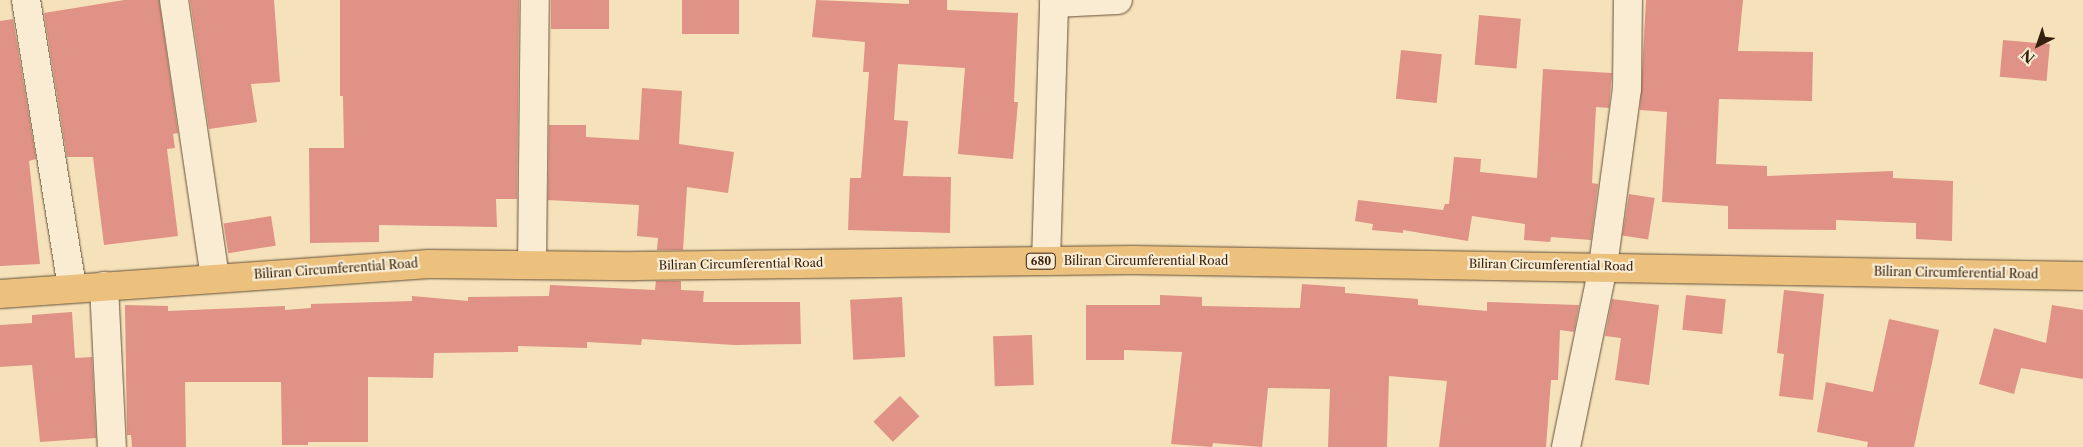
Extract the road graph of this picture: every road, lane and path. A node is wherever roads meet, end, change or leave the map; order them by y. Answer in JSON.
{"nodes":[{"id":1,"x":26,"y":0,"type":"edge"},
{"id":2,"x":174,"y":0,"type":"edge"},
{"id":3,"x":535,"y":0,"type":"edge"},
{"id":4,"x":1118,"y":0,"type":"edge"},
{"id":5,"x":1628,"y":0,"type":"edge"},
{"id":6,"x":1054,"y":2,"type":"edge"},
{"id":7,"x":1046,"y":261,"type":"junction"},
{"id":8,"x":532,"y":265,"type":"junction"},
{"id":9,"x":1604,"y":266,"type":"junction"},
{"id":10,"x":2083,"y":276,"type":"edge"},
{"id":11,"x":215,"y":277,"type":"junction"},
{"id":12,"x":104,"y":286,"type":"junction"},
{"id":13,"x":72,"y":288,"type":"junction"},
{"id":14,"x":0,"y":294,"type":"edge"},
{"id":15,"x":112,"y":447,"type":"edge"},
{"id":16,"x":1566,"y":447,"type":"edge"}],
"edges":[{"from":1,"to":13,"type":"street"},
{"from":2,"to":11,"type":"street"},
{"from":3,"to":8,"type":"street"},
{"from":4,"to":6,"type":"street"},
{"from":5,"to":9,"type":"street"},
{"from":6,"to":7,"type":"street"},
{"from":7,"to":8,"type":"main road","name":"Biliran Circumferential Road","number":"680"},
{"from":7,"to":9,"type":"main road","name":"Biliran Circumferential Road","number":"680"},
{"from":8,"to":11,"type":"main road","name":"Biliran Circumferential Road","number":"680"},
{"from":9,"to":10,"type":"main road","name":"Biliran Circumferential Road","number":"680"},
{"from":9,"to":16,"type":"street"},
{"from":11,"to":12,"type":"main road","name":"Biliran Circumferential Road","number":"680"},
{"from":12,"to":13,"type":"main road","name":"Biliran Circumferential Road","number":"680"},
{"from":12,"to":15,"type":"street"},
{"from":13,"to":14,"type":"main road","name":"Biliran Circumferential Road","number":"680"}]}
